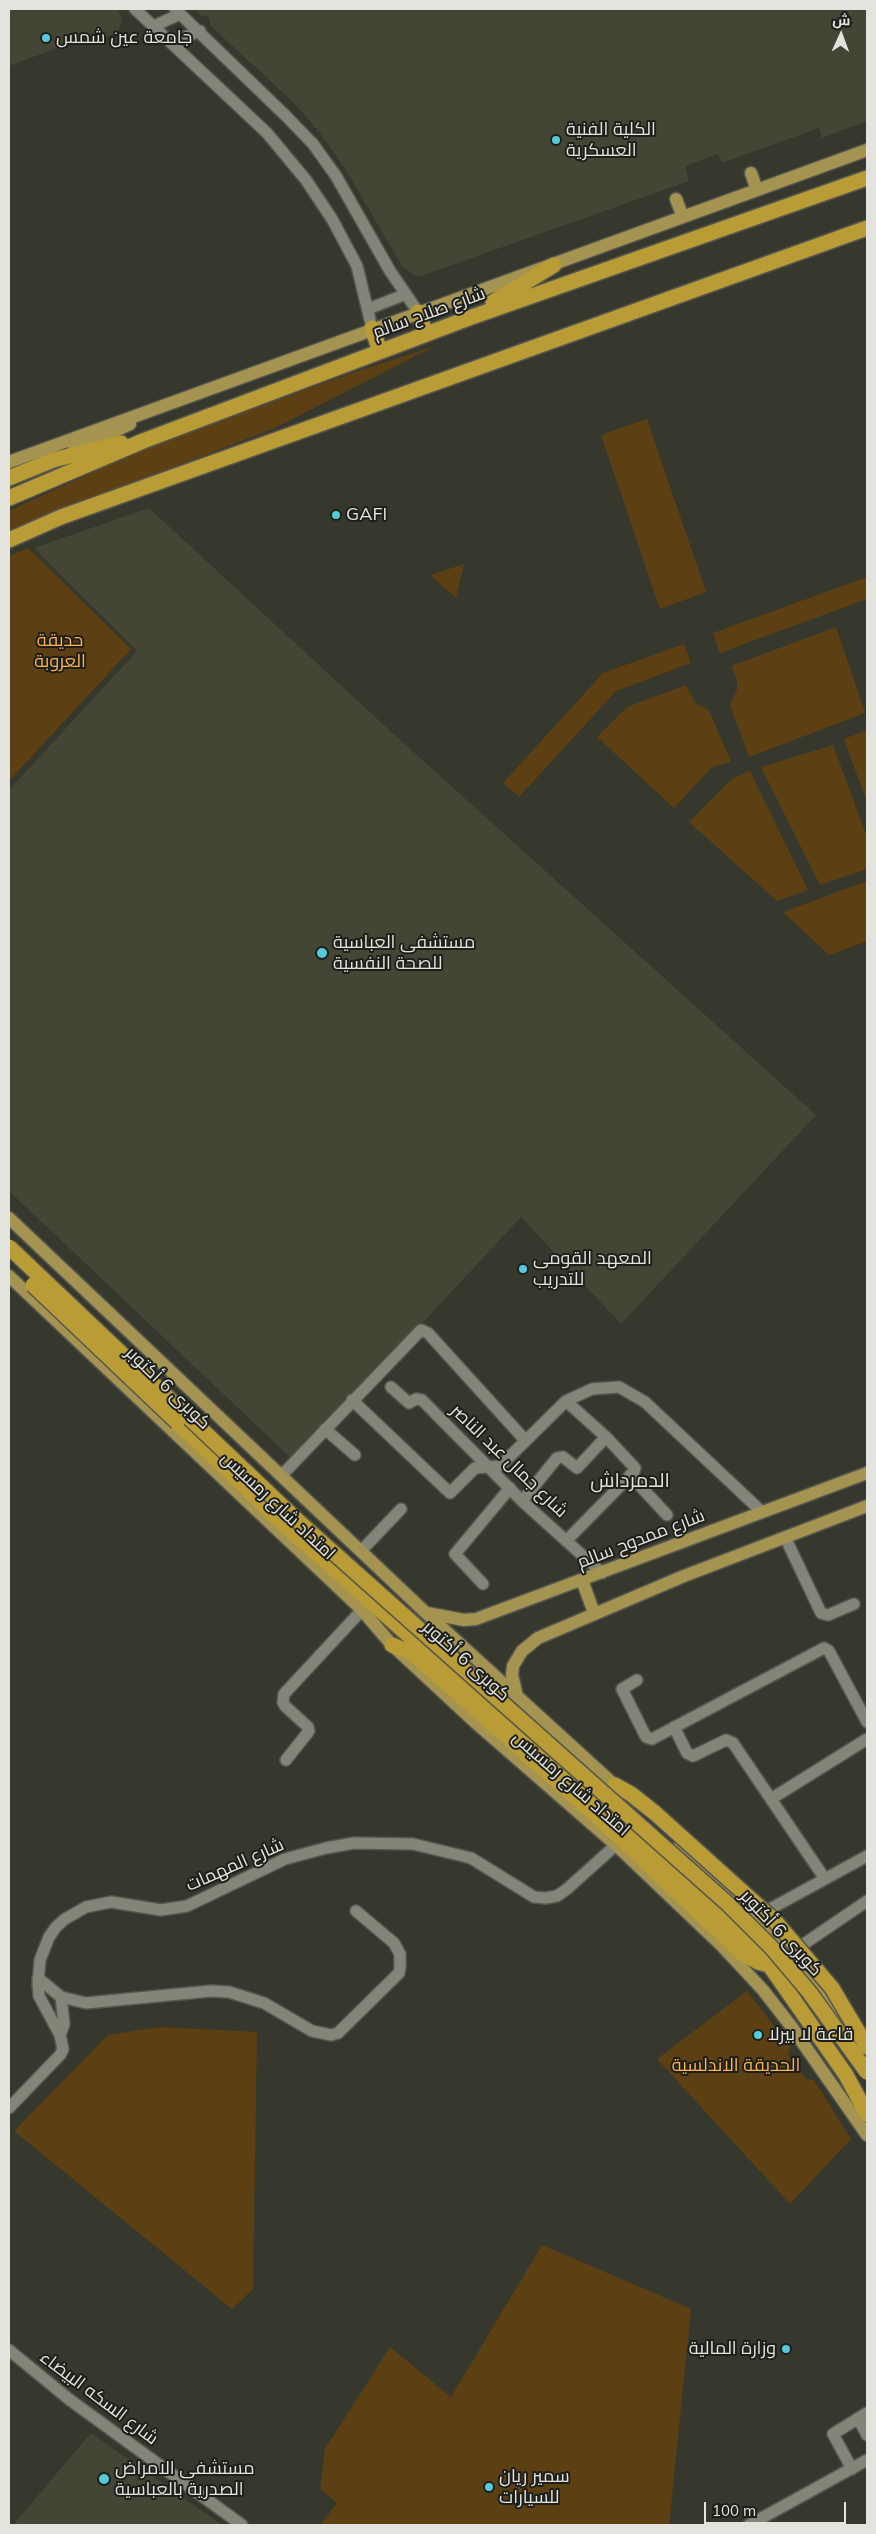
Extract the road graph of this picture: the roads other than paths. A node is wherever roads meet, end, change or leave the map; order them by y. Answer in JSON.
{"nodes":[{"id":1,"x":136,"y":9,"type":"edge"},
{"id":2,"x":177,"y":11,"type":"edge"},
{"id":3,"x":154,"y":26,"type":"junction"},
{"id":4,"x":200,"y":31,"type":"junction"},
{"id":5,"x":172,"y":42,"type":"junction"},
{"id":6,"x":867,"y":150,"type":"edge"},
{"id":7,"x":751,"y":173,"type":"dead end"},
{"id":8,"x":867,"y":178,"type":"edge"},
{"id":9,"x":757,"y":190,"type":"junction"},
{"id":10,"x":676,"y":199,"type":"dead end"},
{"id":11,"x":683,"y":217,"type":"junction"},
{"id":12,"x":867,"y":228,"type":"edge"},
{"id":13,"x":554,"y":265,"type":"junction"},
{"id":14,"x":406,"y":294,"type":"junction"},
{"id":15,"x":368,"y":308,"type":"junction"},
{"id":16,"x":418,"y":312,"type":"junction"},
{"id":17,"x":469,"y":318,"type":"junction"},
{"id":18,"x":372,"y":328,"type":"junction"},
{"id":19,"x":426,"y":334,"type":"junction"},
{"id":20,"x":380,"y":351,"type":"junction"},
{"id":21,"x":161,"y":405,"type":"junction"},
{"id":22,"x":143,"y":441,"type":"junction"},
{"id":23,"x":53,"y":460,"type":"junction"},
{"id":24,"x":11,"y":472,"type":"edge"},
{"id":25,"x":9,"y":498,"type":"edge"},
{"id":26,"x":9,"y":540,"type":"edge"},
{"id":27,"x":9,"y":1218,"type":"edge"},
{"id":28,"x":9,"y":1247,"type":"edge"},
{"id":29,"x":9,"y":1261,"type":"edge"},
{"id":30,"x":9,"y":1276,"type":"edge"},
{"id":31,"x":134,"y":1338,"type":"junction"},
{"id":32,"x":98,"y":1361,"type":"junction"},
{"id":33,"x":391,"y":1387,"type":"dead end"},
{"id":34,"x":352,"y":1400,"type":"junction"},
{"id":35,"x":566,"y":1401,"type":"junction"},
{"id":36,"x":325,"y":1429,"type":"junction"},
{"id":37,"x":606,"y":1437,"type":"junction"},
{"id":38,"x":525,"y":1440,"type":"junction"},
{"id":39,"x":355,"y":1456,"type":"dead end"},
{"id":40,"x":490,"y":1468,"type":"junction"},
{"id":41,"x":867,"y":1473,"type":"edge"},
{"id":42,"x":282,"y":1475,"type":"junction"},
{"id":43,"x":630,"y":1475,"type":"junction"},
{"id":44,"x":510,"y":1488,"type":"junction"},
{"id":45,"x":522,"y":1501,"type":"junction"},
{"id":46,"x":867,"y":1506,"type":"edge"},
{"id":47,"x":401,"y":1509,"type":"dead end"},
{"id":48,"x":761,"y":1511,"type":"junction"},
{"id":49,"x":667,"y":1515,"type":"dead end"},
{"id":50,"x":785,"y":1537,"type":"junction"},
{"id":51,"x":566,"y":1541,"type":"junction"},
{"id":52,"x":362,"y":1550,"type":"junction"},
{"id":53,"x":602,"y":1573,"type":"junction"},
{"id":54,"x":582,"y":1580,"type":"junction"},
{"id":55,"x":483,"y":1584,"type":"dead end"},
{"id":56,"x":854,"y":1604,"type":"dead end"},
{"id":57,"x":362,"y":1610,"type":"junction"},
{"id":58,"x":425,"y":1612,"type":"junction"},
{"id":59,"x":594,"y":1613,"type":"junction"},
{"id":60,"x":392,"y":1645,"type":"junction"},
{"id":61,"x":637,"y":1680,"type":"dead end"},
{"id":62,"x":516,"y":1696,"type":"junction"},
{"id":63,"x":867,"y":1722,"type":"edge"},
{"id":64,"x":674,"y":1728,"type":"junction"},
{"id":65,"x":867,"y":1739,"type":"edge"},
{"id":66,"x":286,"y":1760,"type":"dead end"},
{"id":67,"x":615,"y":1785,"type":"junction"},
{"id":68,"x":771,"y":1799,"type":"junction"},
{"id":69,"x":616,"y":1845,"type":"junction"},
{"id":70,"x":867,"y":1856,"type":"edge"},
{"id":71,"x":825,"y":1879,"type":"junction"},
{"id":72,"x":867,"y":1901,"type":"edge"},
{"id":73,"x":356,"y":1910,"type":"dead end"},
{"id":74,"x":757,"y":1916,"type":"junction"},
{"id":75,"x":791,"y":1953,"type":"junction"},
{"id":76,"x":770,"y":1966,"type":"junction"},
{"id":77,"x":38,"y":1978,"type":"junction"},
{"id":78,"x":61,"y":1996,"type":"junction"},
{"id":79,"x":60,"y":2034,"type":"junction"},
{"id":80,"x":867,"y":2046,"type":"edge"},
{"id":81,"x":867,"y":2072,"type":"edge"},
{"id":82,"x":9,"y":2108,"type":"edge"},
{"id":83,"x":867,"y":2114,"type":"edge"},
{"id":84,"x":867,"y":2135,"type":"edge"},
{"id":85,"x":9,"y":2350,"type":"edge"},
{"id":86,"x":863,"y":2416,"type":"edge"},
{"id":87,"x":867,"y":2435,"type":"edge"},
{"id":88,"x":867,"y":2460,"type":"edge"},
{"id":89,"x":852,"y":2468,"type":"junction"},
{"id":90,"x":768,"y":2521,"type":"edge"},
{"id":91,"x":242,"y":2525,"type":"edge"},
{"id":92,"x":750,"y":2525,"type":"edge"}],
"edges":[{"from":1,"to":3,"type":"street"},
{"from":2,"to":3,"type":"street"},
{"from":2,"to":4,"type":"street"},
{"from":3,"to":5,"type":"street"},
{"from":4,"to":5,"type":"street"},
{"from":4,"to":14,"type":"street"},
{"from":5,"to":15,"type":"street"},
{"from":6,"to":9,"type":"main road","name":"شارع صلاح سالم"},
{"from":7,"to":9,"type":"main road"},
{"from":8,"to":17,"type":"highway","name":"شارع صلاح سالم"},
{"from":9,"to":11,"type":"main road","name":"شارع صلاح سالم"},
{"from":10,"to":11,"type":"main road"},
{"from":11,"to":13,"type":"main road","name":"شارع صلاح سالم"},
{"from":12,"to":26,"type":"highway"},
{"from":13,"to":16,"type":"main road","name":"شارع صلاح سالم"},
{"from":13,"to":17,"type":"highway"},
{"from":14,"to":15,"type":"street"},
{"from":14,"to":16,"type":"street"},
{"from":15,"to":18,"type":"street"},
{"from":16,"to":18,"type":"main road","name":"شارع صلاح سالم"},
{"from":16,"to":19,"type":"highway"},
{"from":17,"to":19,"type":"highway","name":"شارع صلاح سالم"},
{"from":18,"to":20,"type":"highway"},
{"from":18,"to":21,"type":"main road","name":"شارع صلاح سالم"},
{"from":19,"to":20,"type":"highway","name":"شارع صلاح سالم"},
{"from":20,"to":22,"type":"highway","name":"شارع صلاح سالم"},
{"from":21,"to":23,"type":"main road"},
{"from":21,"to":24,"type":"main road","name":"شارع صلاح سالم"},
{"from":22,"to":23,"type":"highway"},
{"from":22,"to":25,"type":"highway","name":"شارع صلاح سالم"},
{"from":23,"to":24,"type":"highway"},
{"from":27,"to":31,"type":"main road","name":"امتداد شارع رمسيس"},
{"from":28,"to":81,"type":"highway","name":"كوبرى 6 أكتوبر","bridge":true},
{"from":29,"to":76,"type":"highway","name":"كوبرى 6 أكتوبر","bridge":true},
{"from":30,"to":32,"type":"main road","name":"امتداد شارع رمسيس"},
{"from":31,"to":32,"type":"main road"},
{"from":31,"to":42,"type":"main road","name":"امتداد شارع رمسيس"},
{"from":32,"to":57,"type":"main road","name":"امتداد شارع رمسيس"},
{"from":33,"to":40,"type":"street","name":"شارع جمال عبد الناصر"},
{"from":34,"to":36,"type":"street"},
{"from":34,"to":38,"type":"street"},
{"from":34,"to":40,"type":"street"},
{"from":35,"to":37,"type":"street"},
{"from":35,"to":38,"type":"street"},
{"from":35,"to":48,"type":"street"},
{"from":36,"to":39,"type":"street"},
{"from":36,"to":42,"type":"street"},
{"from":37,"to":43,"type":"street"},
{"from":37,"to":45,"type":"street"},
{"from":38,"to":40,"type":"street"},
{"from":40,"to":44,"type":"street","name":"شارع جمال عبد الناصر"},
{"from":41,"to":48,"type":"main road","name":"شارع ممدوح سالم"},
{"from":42,"to":52,"type":"main road","name":"امتداد شارع رمسيس"},
{"from":43,"to":49,"type":"street"},
{"from":43,"to":51,"type":"street"},
{"from":44,"to":45,"type":"street","name":"شارع جمال عبد الناصر"},
{"from":44,"to":55,"type":"street"},
{"from":45,"to":51,"type":"street","name":"شارع جمال عبد الناصر"},
{"from":46,"to":50,"type":"main road"},
{"from":47,"to":52,"type":"street"},
{"from":48,"to":53,"type":"main road","name":"شارع ممدوح سالم"},
{"from":50,"to":56,"type":"street"},
{"from":50,"to":59,"type":"main road"},
{"from":51,"to":53,"type":"street","name":"شارع جمال عبد الناصر"},
{"from":52,"to":58,"type":"main road","name":"امتداد شارع رمسيس"},
{"from":53,"to":54,"type":"main road","name":"شارع ممدوح سالم"},
{"from":54,"to":58,"type":"main road","name":"شارع ممدوح سالم"},
{"from":54,"to":59,"type":"main road"},
{"from":57,"to":60,"type":"main road","name":"امتداد شارع رمسيس"},
{"from":57,"to":66,"type":"street"},
{"from":58,"to":62,"type":"main road","name":"امتداد شارع رمسيس"},
{"from":59,"to":62,"type":"main road"},
{"from":60,"to":69,"type":"main road","name":"امتداد شارع رمسيس"},
{"from":60,"to":76,"type":"highway"},
{"from":61,"to":64,"type":"street"},
{"from":62,"to":67,"type":"main road","name":"امتداد شارع رمسيس"},
{"from":63,"to":64,"type":"street"},
{"from":64,"to":68,"type":"street"},
{"from":65,"to":68,"type":"street"},
{"from":67,"to":74,"type":"main road","name":"امتداد شارع رمسيس"},
{"from":67,"to":80,"type":"highway","bridge":true},
{"from":68,"to":71,"type":"street"},
{"from":69,"to":77,"type":"street","name":"شارع المهمات"},
{"from":69,"to":84,"type":"main road","name":"امتداد شارع رمسيس"},
{"from":70,"to":71,"type":"street"},
{"from":71,"to":74,"type":"street"},
{"from":72,"to":75,"type":"street"},
{"from":73,"to":78,"type":"street"},
{"from":74,"to":75,"type":"main road","name":"امتداد شارع رمسيس"},
{"from":75,"to":80,"type":"main road","name":"امتداد شارع رمسيس"},
{"from":76,"to":83,"type":"highway","name":"كوبرى 6 أكتوبر"},
{"from":77,"to":78,"type":"street"},
{"from":77,"to":79,"type":"street","name":"شارع المهمات"},
{"from":78,"to":79,"type":"street"},
{"from":79,"to":82,"type":"street"},
{"from":85,"to":91,"type":"street","name":"شارع السكه البيضاء"},
{"from":86,"to":87,"type":"street"},
{"from":86,"to":89,"type":"street"},
{"from":88,"to":89,"type":"street"},
{"from":89,"to":90,"type":"street"},
{"from":90,"to":92,"type":"street"}]}
